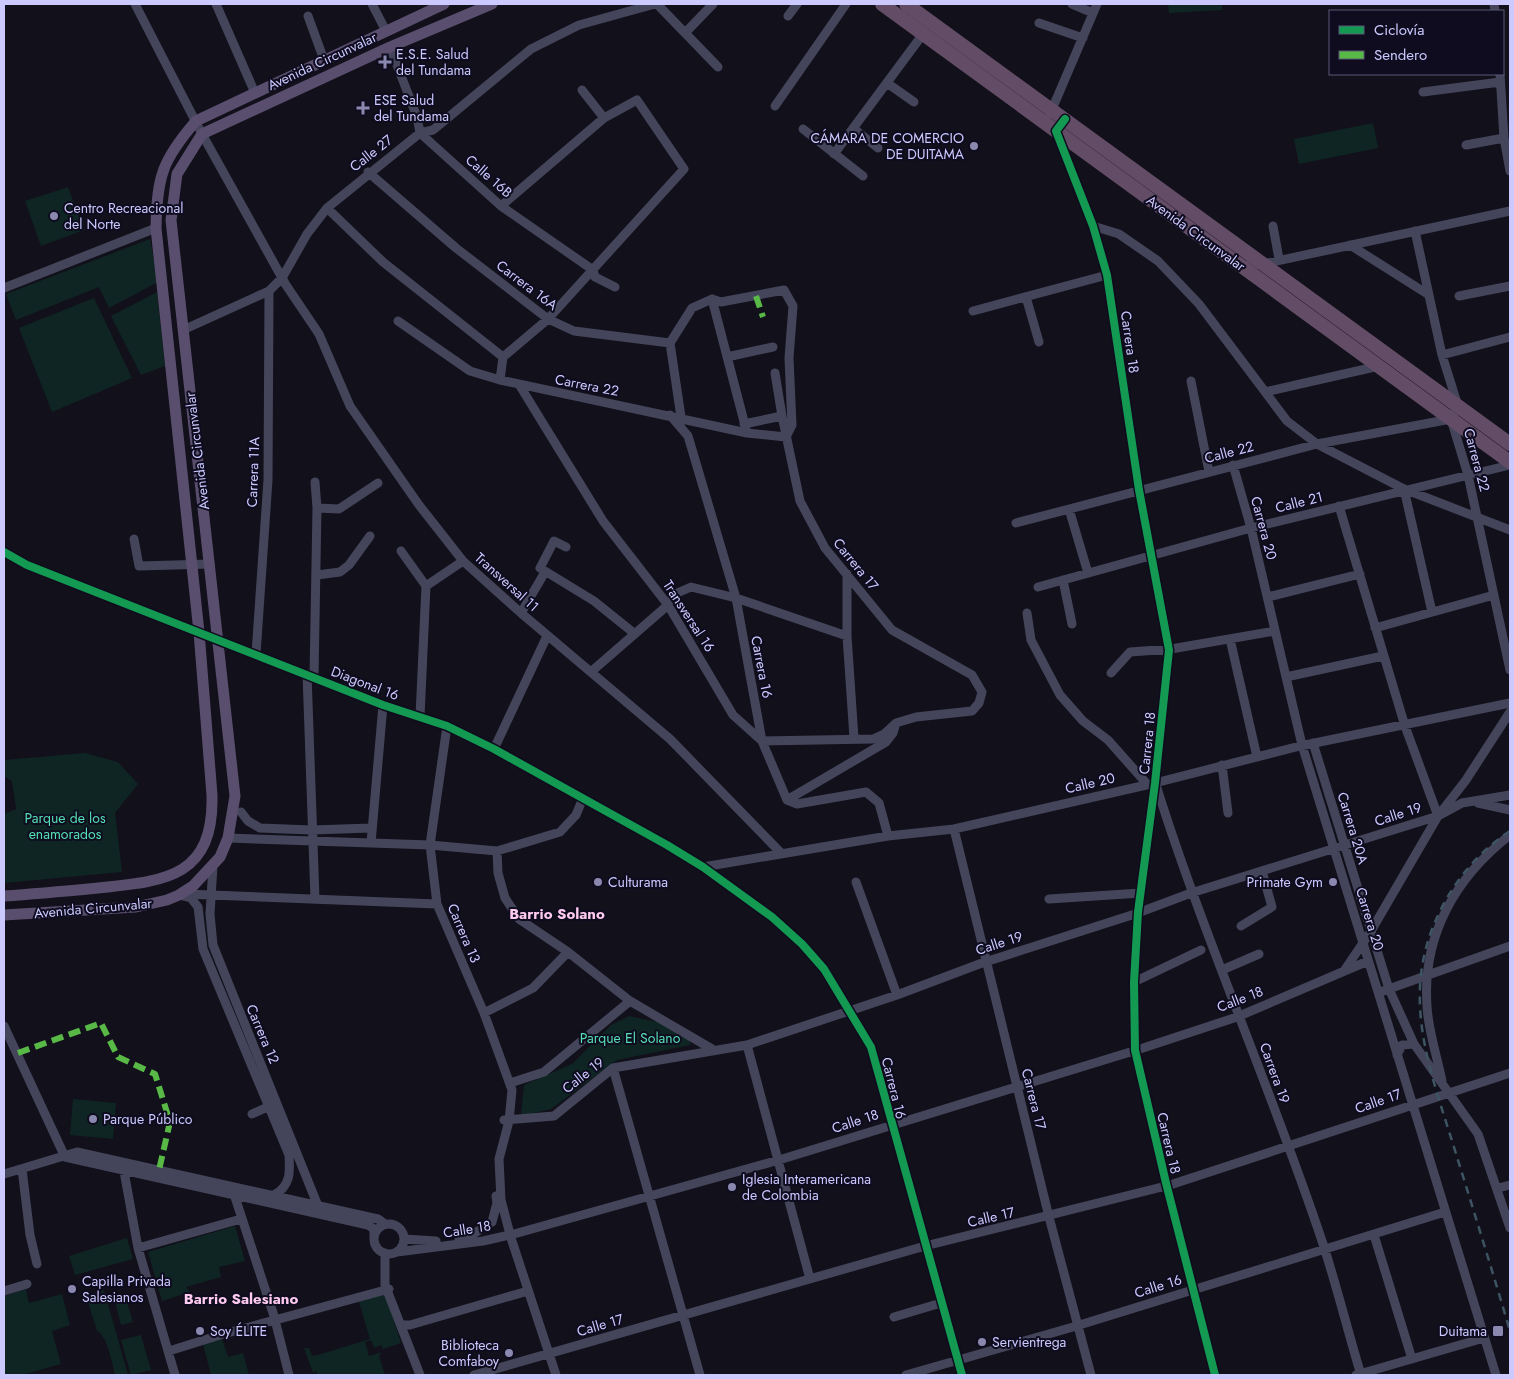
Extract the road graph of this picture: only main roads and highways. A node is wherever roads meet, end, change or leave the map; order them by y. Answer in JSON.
{"nodes":[{"id":1,"x":492,"y":4,"type":"edge"},
{"id":2,"x":882,"y":4,"type":"edge"},
{"id":3,"x":906,"y":4,"type":"edge"},
{"id":4,"x":441,"y":5,"type":"edge"},
{"id":5,"x":447,"y":24,"type":"junction"},
{"id":6,"x":1013,"y":90,"type":"junction"},
{"id":7,"x":1051,"y":121,"type":"junction"},
{"id":8,"x":1510,"y":444,"type":"edge"},
{"id":9,"x":1510,"y":463,"type":"edge"},
{"id":10,"x":4,"y":896,"type":"edge"},
{"id":11,"x":4,"y":915,"type":"edge"}],
"edges":[{"from":1,"to":5,"type":"main road","name":"Avenida Circunvalar"},
{"from":2,"to":6,"type":"highway","name":"Avenida Circunvalar"},
{"from":3,"to":6,"type":"highway","name":"Avenida Circunvalar"},
{"from":4,"to":5,"type":"main road"},
{"from":4,"to":10,"type":"main road","name":"Avenida Circunvalar"},
{"from":5,"to":11,"type":"main road","name":"Avenida Circunvalar"},
{"from":6,"to":7,"type":"highway","name":"Avenida Circunvalar"},
{"from":7,"to":8,"type":"highway","name":"Avenida Circunvalar"},
{"from":7,"to":9,"type":"highway","name":"Avenida Circunvalar"}]}
